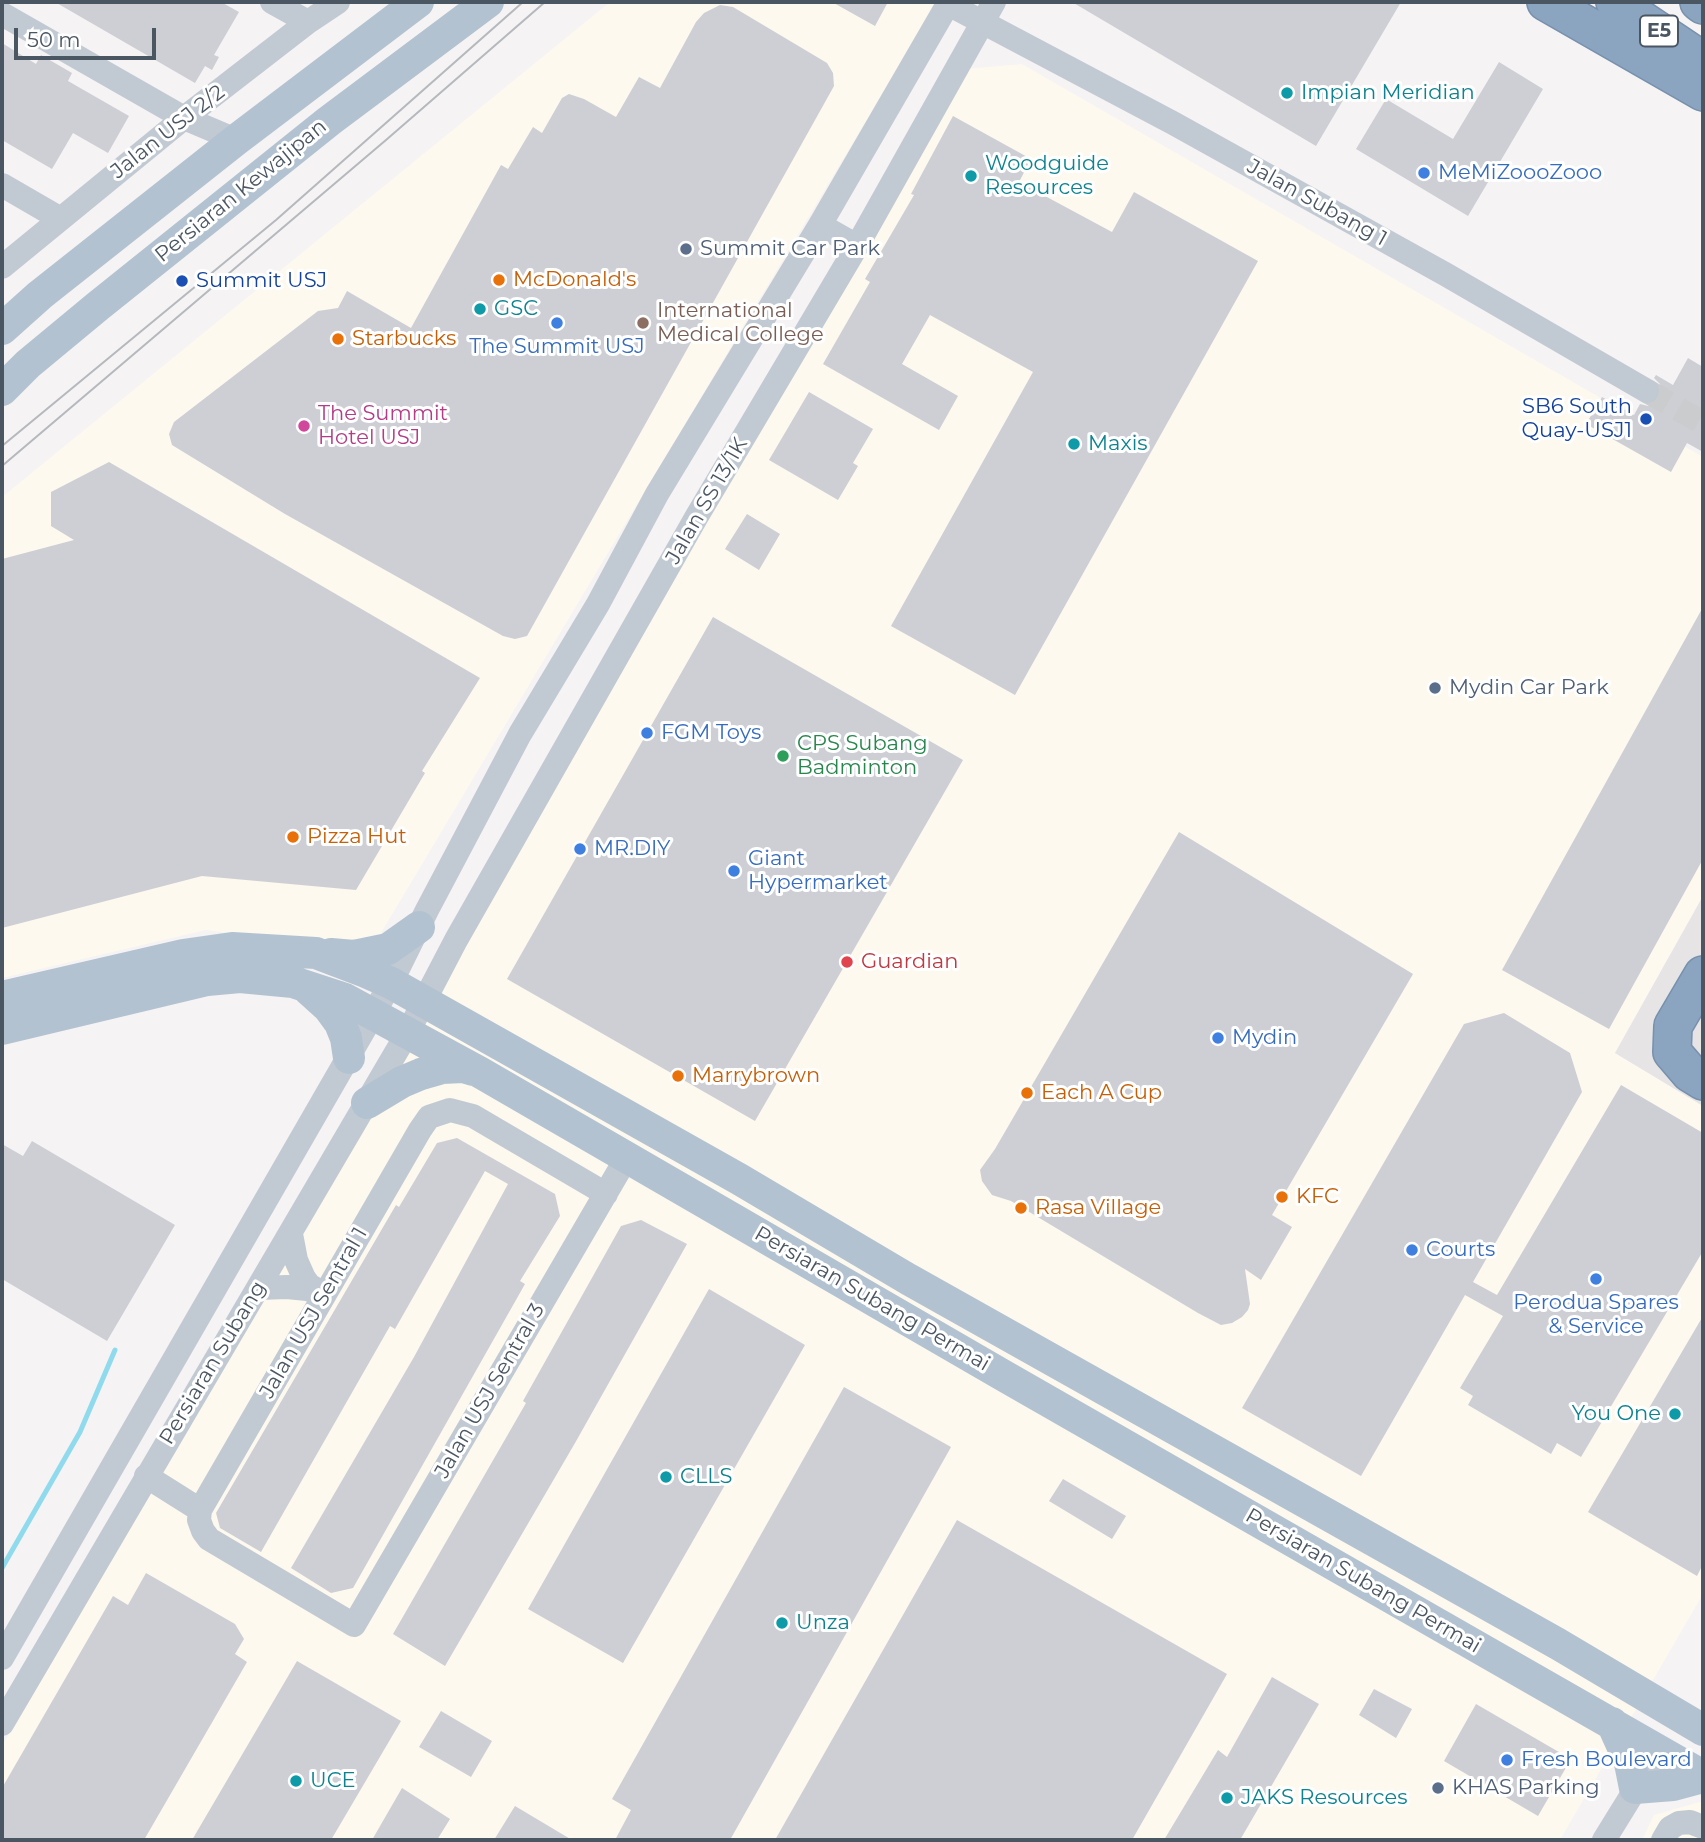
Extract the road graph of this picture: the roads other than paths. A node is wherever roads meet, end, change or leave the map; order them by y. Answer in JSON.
{"nodes":[{"id":1,"x":272,"y":2,"type":"edge"},
{"id":2,"x":338,"y":2,"type":"edge"},
{"id":3,"x":418,"y":2,"type":"edge"},
{"id":4,"x":488,"y":2,"type":"edge"},
{"id":5,"x":1546,"y":2,"type":"edge"},
{"id":6,"x":1615,"y":2,"type":"edge"},
{"id":7,"x":1699,"y":2,"type":"edge"},
{"id":8,"x":1703,"y":5,"type":"edge"},
{"id":9,"x":988,"y":13,"type":"edge"},
{"id":10,"x":2,"y":14,"type":"edge"},
{"id":11,"x":308,"y":22,"type":"junction"},
{"id":12,"x":1703,"y":61,"type":"edge"},
{"id":13,"x":1703,"y":92,"type":"edge"},
{"id":14,"x":184,"y":118,"type":"junction"},
{"id":15,"x":236,"y":139,"type":"junction"},
{"id":16,"x":2,"y":185,"type":"edge"},
{"id":17,"x":59,"y":218,"type":"junction"},
{"id":18,"x":820,"y":225,"type":"junction"},
{"id":19,"x":857,"y":246,"type":"junction"},
{"id":20,"x":2,"y":267,"type":"edge"},
{"id":21,"x":2,"y":329,"type":"edge"},
{"id":22,"x":2,"y":390,"type":"edge"},
{"id":23,"x":1647,"y":391,"type":"tunnel mouth"},
{"id":24,"x":418,"y":928,"type":"junction"},
{"id":25,"x":316,"y":953,"type":"junction"},
{"id":26,"x":1703,"y":975,"type":"edge"},
{"id":27,"x":391,"y":983,"type":"junction"},
{"id":28,"x":300,"y":984,"type":"junction"},
{"id":29,"x":2,"y":998,"type":"edge"},
{"id":30,"x":424,"y":1002,"type":"junction"},
{"id":31,"x":374,"y":1013,"type":"junction"},
{"id":32,"x":2,"y":1029,"type":"edge"},
{"id":33,"x":408,"y":1032,"type":"junction"},
{"id":34,"x":349,"y":1058,"type":"junction"},
{"id":35,"x":481,"y":1073,"type":"junction"},
{"id":36,"x":1703,"y":1082,"type":"edge"},
{"id":37,"x":366,"y":1102,"type":"junction"},
{"id":38,"x":627,"y":1157,"type":"junction"},
{"id":39,"x":606,"y":1194,"type":"junction"},
{"id":40,"x":291,"y":1234,"type":"junction"},
{"id":41,"x":259,"y":1288,"type":"junction"},
{"id":42,"x":324,"y":1294,"type":"junction"},
{"id":43,"x":146,"y":1476,"type":"junction"},
{"id":44,"x":200,"y":1510,"type":"junction"},
{"id":45,"x":2,"y":1658,"type":"edge"},
{"id":46,"x":1639,"y":1693,"type":"junction"},
{"id":47,"x":1612,"y":1723,"type":"junction"},
{"id":48,"x":2,"y":1724,"type":"edge"},
{"id":49,"x":1703,"y":1730,"type":"edge"},
{"id":50,"x":1659,"y":1751,"type":"junction"},
{"id":51,"x":1703,"y":1776,"type":"edge"},
{"id":52,"x":1635,"y":1788,"type":"junction"},
{"id":53,"x":1703,"y":1826,"type":"edge"},
{"id":54,"x":1604,"y":1840,"type":"edge"},
{"id":55,"x":1663,"y":1840,"type":"edge"}],
"edges":[{"from":1,"to":11,"type":"street"},
{"from":2,"to":11,"type":"street","name":"Jalan USJ 2/2"},
{"from":3,"to":15,"type":"main road","name":"Persiaran Kewajipan"},
{"from":4,"to":22,"type":"main road","name":"Persiaran Kewajipan"},
{"from":5,"to":13,"type":"highway"},
{"from":6,"to":12,"type":"highway","number":"E5"},
{"from":7,"to":8,"type":"highway","number":"E5"},
{"from":9,"to":18,"type":"street","name":"Jalan Subang 1"},
{"from":9,"to":19,"type":"street","name":"Jalan SS 13/1K"},
{"from":9,"to":23,"type":"street","name":"Jalan Subang 1"},
{"from":10,"to":14,"type":"street"},
{"from":11,"to":14,"type":"street","name":"Jalan USJ 2/2"},
{"from":14,"to":15,"type":"street"},
{"from":14,"to":17,"type":"street","name":"Jalan USJ 2/2"},
{"from":15,"to":21,"type":"main road","name":"Persiaran Kewajipan"},
{"from":16,"to":17,"type":"street"},
{"from":17,"to":20,"type":"street","name":"Jalan USJ 2/2"},
{"from":18,"to":19,"type":"street"},
{"from":18,"to":24,"type":"street"},
{"from":19,"to":30,"type":"street","name":"Jalan SS 13/1K"},
{"from":24,"to":25,"type":"main road"},
{"from":24,"to":27,"type":"street"},
{"from":25,"to":27,"type":"main road","name":"Persiaran Subang Permai"},
{"from":25,"to":29,"type":"main road","name":"Persiaran Subang Permai"},
{"from":26,"to":36,"type":"highway"},
{"from":27,"to":30,"type":"main road","name":"Persiaran Subang Permai"},
{"from":27,"to":31,"type":"street","name":"Persiaran Subang"},
{"from":28,"to":31,"type":"main road","name":"Persiaran Subang Permai"},
{"from":28,"to":32,"type":"main road","name":"Persiaran Subang Permai"},
{"from":28,"to":34,"type":"main road"},
{"from":30,"to":33,"type":"street","name":"Persiaran Subang"},
{"from":30,"to":46,"type":"main road","name":"Persiaran Subang Permai"},
{"from":31,"to":33,"type":"main road","name":"Persiaran Subang Permai"},
{"from":31,"to":34,"type":"street","name":"Persiaran Subang"},
{"from":33,"to":35,"type":"main road","name":"Persiaran Subang Permai"},
{"from":33,"to":37,"type":"street","name":"Persiaran Subang"},
{"from":34,"to":45,"type":"street","name":"Persiaran Subang"},
{"from":35,"to":37,"type":"main road"},
{"from":35,"to":38,"type":"main road","name":"Persiaran Subang Permai"},
{"from":37,"to":40,"type":"street","name":"Persiaran Subang"},
{"from":38,"to":39,"type":"street","name":"Jalan USJ Sentral 3"},
{"from":38,"to":47,"type":"main road","name":"Persiaran Subang Permai"},
{"from":39,"to":42,"type":"street","name":"Jalan USJ Sentral 1"},
{"from":39,"to":44,"type":"street","name":"Jalan USJ Sentral 3"},
{"from":40,"to":41,"type":"street","name":"Persiaran Subang"},
{"from":40,"to":42,"type":"street"},
{"from":41,"to":42,"type":"street"},
{"from":41,"to":43,"type":"street","name":"Persiaran Subang"},
{"from":42,"to":44,"type":"street","name":"Jalan USJ Sentral 1"},
{"from":43,"to":44,"type":"street"},
{"from":43,"to":48,"type":"street","name":"Persiaran Subang"},
{"from":46,"to":49,"type":"main road","name":"Persiaran Subang Permai"},
{"from":46,"to":50,"type":"main road"},
{"from":47,"to":50,"type":"main road","name":"Persiaran Subang Permai"},
{"from":47,"to":52,"type":"main road"},
{"from":49,"to":50,"type":"main road"},
{"from":50,"to":51,"type":"main road","name":"Persiaran Subang Permai"},
{"from":50,"to":52,"type":"street"},
{"from":51,"to":52,"type":"main road"},
{"from":52,"to":54,"type":"street"},
{"from":53,"to":55,"type":"street"}]}
